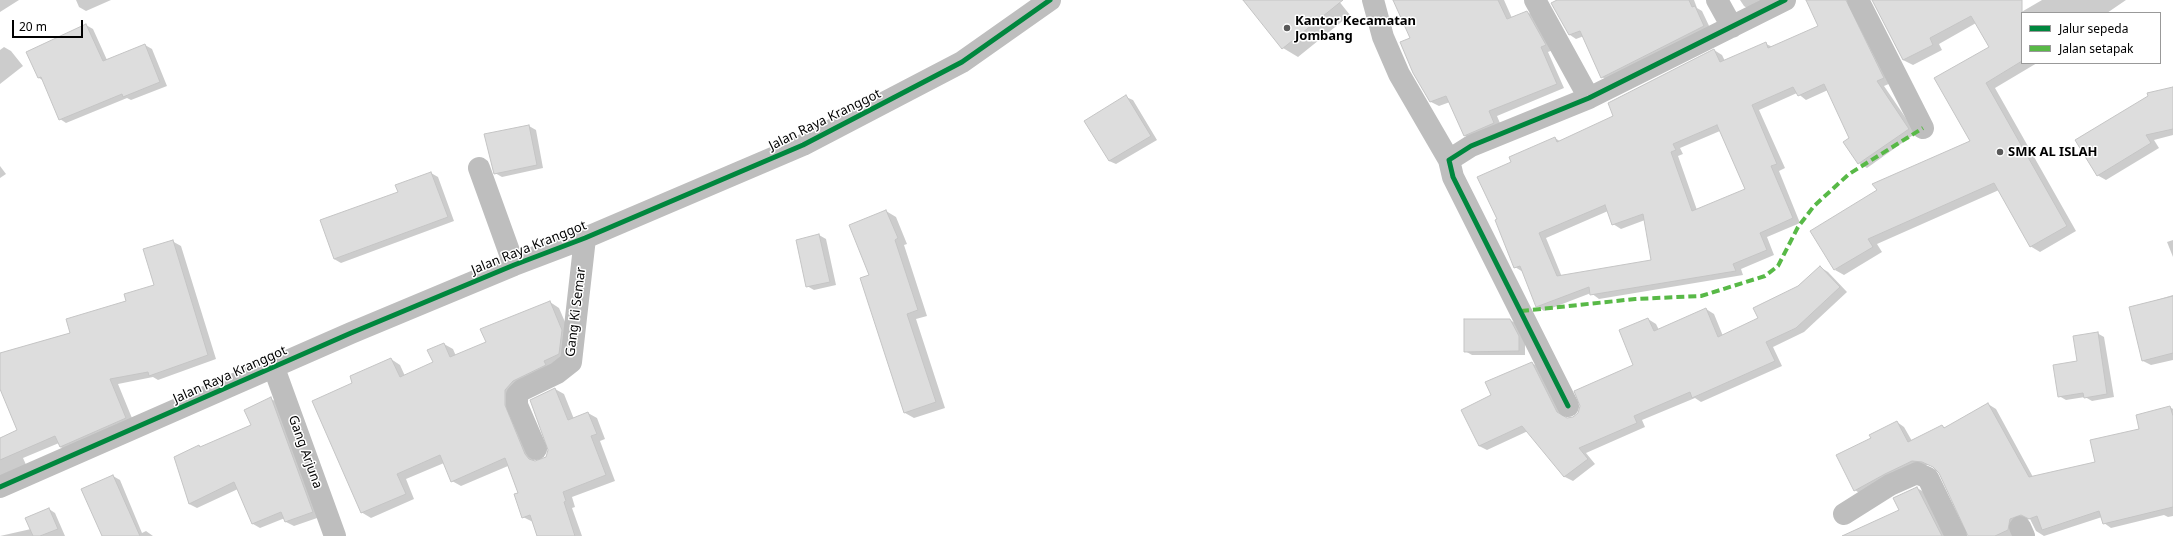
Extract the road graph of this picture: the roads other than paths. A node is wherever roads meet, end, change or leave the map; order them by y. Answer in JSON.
{"nodes":[{"id":1,"x":1050,"y":0,"type":"edge"},
{"id":2,"x":1373,"y":0,"type":"edge"},
{"id":3,"x":1535,"y":0,"type":"edge"},
{"id":4,"x":1717,"y":0,"type":"edge"},
{"id":5,"x":1785,"y":0,"type":"edge"},
{"id":6,"x":1858,"y":0,"type":"edge"},
{"id":7,"x":1732,"y":26,"type":"junction"},
{"id":8,"x":1589,"y":98,"type":"junction"},
{"id":9,"x":1923,"y":128,"type":"dead end"},
{"id":10,"x":1449,"y":160,"type":"junction"},
{"id":11,"x":479,"y":168,"type":"dead end"},
{"id":12,"x":585,"y":238,"type":"junction"},
{"id":13,"x":514,"y":265,"type":"junction"},
{"id":14,"x":274,"y":368,"type":"junction"},
{"id":15,"x":1568,"y":406,"type":"dead end"},
{"id":16,"x":536,"y":449,"type":"dead end"},
{"id":17,"x":0,"y":487,"type":"edge"},
{"id":18,"x":1844,"y":514,"type":"dead end"},
{"id":19,"x":335,"y":536,"type":"edge"},
{"id":20,"x":1956,"y":536,"type":"edge"}],
"edges":[{"from":1,"to":12,"type":"street","name":"Jalan Raya Kranggot"},
{"from":2,"to":10,"type":"street"},
{"from":3,"to":8,"type":"street"},
{"from":4,"to":7,"type":"street"},
{"from":5,"to":7,"type":"street"},
{"from":6,"to":9,"type":"street"},
{"from":7,"to":8,"type":"street"},
{"from":8,"to":10,"type":"street"},
{"from":10,"to":15,"type":"street"},
{"from":11,"to":13,"type":"street"},
{"from":12,"to":13,"type":"street","name":"Jalan Raya Kranggot"},
{"from":12,"to":16,"type":"street","name":"Gang Ki Semar"},
{"from":13,"to":14,"type":"street","name":"Jalan Raya Kranggot"},
{"from":14,"to":17,"type":"street","name":"Jalan Raya Kranggot"},
{"from":14,"to":19,"type":"street","name":"Gang Arjuna"},
{"from":18,"to":20,"type":"street"}]}
